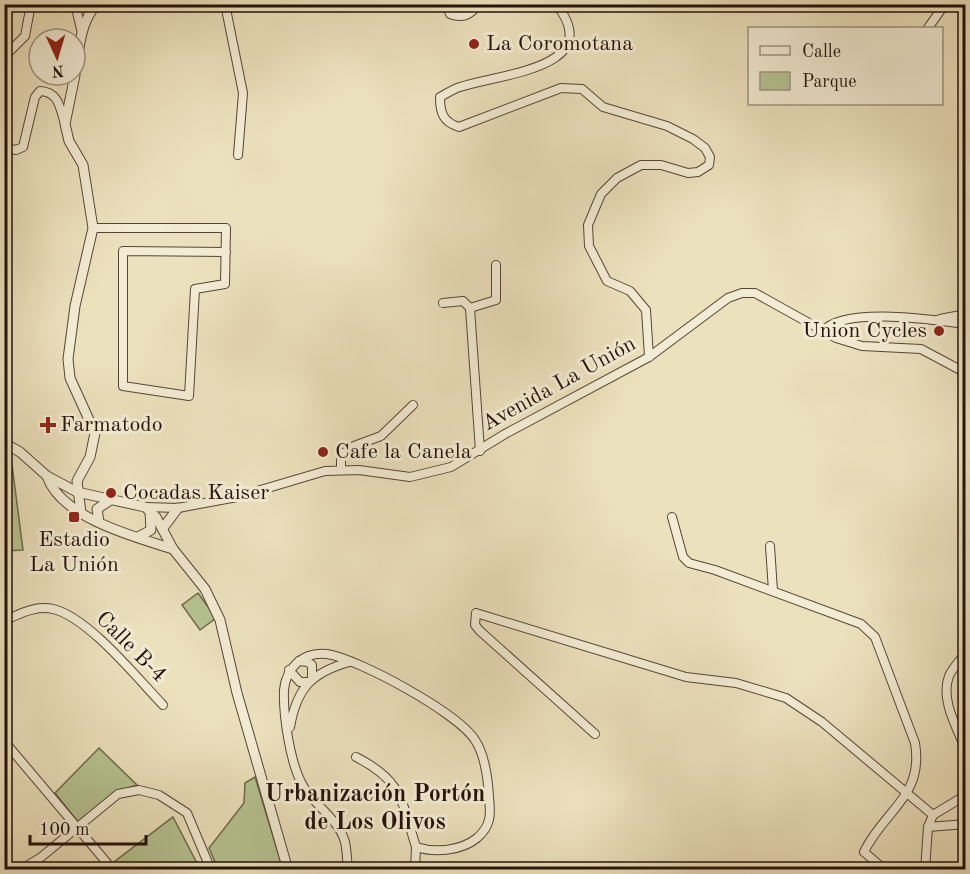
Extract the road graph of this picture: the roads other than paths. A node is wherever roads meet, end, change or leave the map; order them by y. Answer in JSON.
{"nodes":[{"id":1,"x":31,"y":4,"type":"edge"},
{"id":2,"x":75,"y":4,"type":"edge"},
{"id":3,"x":97,"y":4,"type":"edge"},
{"id":4,"x":225,"y":4,"type":"edge"},
{"id":5,"x":446,"y":4,"type":"edge"},
{"id":6,"x":479,"y":4,"type":"edge"},
{"id":7,"x":556,"y":4,"type":"edge"},
{"id":8,"x":945,"y":4,"type":"edge"},
{"id":9,"x":81,"y":27,"type":"edge"},
{"id":10,"x":84,"y":27,"type":"edge"},
{"id":11,"x":929,"y":27,"type":"edge"},
{"id":12,"x":4,"y":53,"type":"edge"},
{"id":13,"x":72,"y":87,"type":"edge"},
{"id":14,"x":65,"y":124,"type":"junction"},
{"id":15,"x":4,"y":148,"type":"edge"},
{"id":16,"x":238,"y":155,"type":"dead end"},
{"id":17,"x":93,"y":228,"type":"junction"},
{"id":18,"x":226,"y":252,"type":"junction"},
{"id":19,"x":496,"y":265,"type":"dead end"},
{"id":20,"x":443,"y":303,"type":"dead end"},
{"id":21,"x":966,"y":307,"type":"edge"},
{"id":22,"x":470,"y":308,"type":"junction"},
{"id":23,"x":966,"y":314,"type":"edge"},
{"id":24,"x":951,"y":317,"type":"junction"},
{"id":25,"x":936,"y":320,"type":"junction"},
{"id":26,"x":966,"y":324,"type":"edge"},
{"id":27,"x":823,"y":331,"type":"junction"},
{"id":28,"x":649,"y":357,"type":"junction"},
{"id":29,"x":966,"y":374,"type":"edge"},
{"id":30,"x":413,"y":405,"type":"dead end"},
{"id":31,"x":4,"y":443,"type":"edge"},
{"id":32,"x":480,"y":451,"type":"junction"},
{"id":33,"x":340,"y":470,"type":"junction"},
{"id":34,"x":47,"y":476,"type":"junction"},
{"id":35,"x":77,"y":492,"type":"junction"},
{"id":36,"x":109,"y":501,"type":"junction"},
{"id":37,"x":177,"y":508,"type":"junction"},
{"id":38,"x":148,"y":509,"type":"junction"},
{"id":39,"x":81,"y":513,"type":"junction"},
{"id":40,"x":672,"y":517,"type":"dead end"},
{"id":41,"x":99,"y":522,"type":"junction"},
{"id":42,"x":163,"y":528,"type":"junction"},
{"id":43,"x":138,"y":537,"type":"junction"},
{"id":44,"x":770,"y":546,"type":"dead end"},
{"id":45,"x":173,"y":549,"type":"junction"},
{"id":46,"x":773,"y":591,"type":"junction"},
{"id":47,"x":4,"y":621,"type":"edge"},
{"id":48,"x":966,"y":652,"type":"edge"},
{"id":49,"x":298,"y":661,"type":"junction"},
{"id":50,"x":351,"y":662,"type":"junction"},
{"id":51,"x":289,"y":670,"type":"junction"},
{"id":52,"x":310,"y":681,"type":"junction"},
{"id":53,"x":163,"y":705,"type":"dead end"},
{"id":54,"x":289,"y":734,"type":"junction"},
{"id":55,"x":595,"y":734,"type":"dead end"},
{"id":56,"x":4,"y":741,"type":"edge"},
{"id":57,"x":966,"y":750,"type":"edge"},
{"id":58,"x":356,"y":757,"type":"dead end"},
{"id":59,"x":907,"y":794,"type":"junction"},
{"id":60,"x":966,"y":795,"type":"edge"},
{"id":61,"x":933,"y":815,"type":"junction"},
{"id":62,"x":966,"y":824,"type":"edge"},
{"id":63,"x":928,"y":827,"type":"junction"},
{"id":64,"x":77,"y":828,"type":"junction"},
{"id":65,"x":416,"y":847,"type":"junction"},
{"id":66,"x":20,"y":870,"type":"edge"},
{"id":67,"x":113,"y":870,"type":"edge"},
{"id":68,"x":211,"y":870,"type":"edge"},
{"id":69,"x":288,"y":870,"type":"edge"},
{"id":70,"x":348,"y":870,"type":"edge"},
{"id":71,"x":415,"y":870,"type":"edge"},
{"id":72,"x":885,"y":870,"type":"edge"},
{"id":73,"x":926,"y":870,"type":"edge"}],
"edges":[{"from":1,"to":12,"type":"street"},
{"from":2,"to":9,"type":"street"},
{"from":3,"to":10,"type":"street"},
{"from":4,"to":16,"type":"street"},
{"from":5,"to":6,"type":"street"},
{"from":7,"to":28,"type":"street"},
{"from":8,"to":11,"type":"street"},
{"from":13,"to":14,"type":"street"},
{"from":14,"to":15,"type":"street"},
{"from":14,"to":17,"type":"street"},
{"from":17,"to":18,"type":"street"},
{"from":17,"to":35,"type":"street"},
{"from":18,"to":18,"type":"street"},
{"from":19,"to":22,"type":"street"},
{"from":20,"to":22,"type":"street"},
{"from":21,"to":24,"type":"street"},
{"from":22,"to":32,"type":"street"},
{"from":23,"to":24,"type":"street"},
{"from":24,"to":25,"type":"street"},
{"from":25,"to":26,"type":"street"},
{"from":25,"to":27,"type":"street"},
{"from":27,"to":28,"type":"street","name":"Avenida La Unión"},
{"from":27,"to":29,"type":"street","name":"Avenida La Unión"},
{"from":28,"to":32,"type":"street","name":"Avenida La Unión"},
{"from":30,"to":33,"type":"street"},
{"from":31,"to":34,"type":"street","name":"Avenida La Unión"},
{"from":32,"to":33,"type":"street","name":"Avenida La Unión"},
{"from":33,"to":37,"type":"street","name":"Avenida La Unión"},
{"from":34,"to":35,"type":"street","name":"Avenida La Unión"},
{"from":34,"to":39,"type":"street","name":"Avenida La Unión"},
{"from":35,"to":36,"type":"street","name":"Avenida La Unión"},
{"from":35,"to":39,"type":"street"},
{"from":36,"to":38,"type":"street","name":"Avenida La Unión"},
{"from":36,"to":41,"type":"street"},
{"from":37,"to":38,"type":"street","name":"Avenida La Unión"},
{"from":37,"to":42,"type":"street"},
{"from":38,"to":42,"type":"street"},
{"from":38,"to":43,"type":"street"},
{"from":39,"to":41,"type":"street","name":"Avenida La Unión"},
{"from":40,"to":46,"type":"street"},
{"from":41,"to":43,"type":"street","name":"Avenida La Unión"},
{"from":42,"to":45,"type":"street"},
{"from":43,"to":45,"type":"street","name":"Avenida La Unión"},
{"from":44,"to":46,"type":"street"},
{"from":45,"to":69,"type":"street"},
{"from":46,"to":59,"type":"street"},
{"from":47,"to":53,"type":"street","name":"Calle B-4"},
{"from":48,"to":57,"type":"street"},
{"from":49,"to":50,"type":"street"},
{"from":49,"to":51,"type":"street"},
{"from":49,"to":52,"type":"street"},
{"from":50,"to":52,"type":"street"},
{"from":50,"to":65,"type":"street"},
{"from":51,"to":52,"type":"street"},
{"from":51,"to":54,"type":"street"},
{"from":52,"to":54,"type":"street"},
{"from":54,"to":70,"type":"street"},
{"from":55,"to":59,"type":"street"},
{"from":56,"to":64,"type":"street"},
{"from":58,"to":65,"type":"street"},
{"from":59,"to":61,"type":"street"},
{"from":59,"to":72,"type":"street"},
{"from":60,"to":61,"type":"street"},
{"from":61,"to":63,"type":"street"},
{"from":62,"to":63,"type":"street"},
{"from":63,"to":73,"type":"street"},
{"from":64,"to":66,"type":"street"},
{"from":64,"to":67,"type":"street"},
{"from":64,"to":68,"type":"street"},
{"from":65,"to":71,"type":"street"}]}
